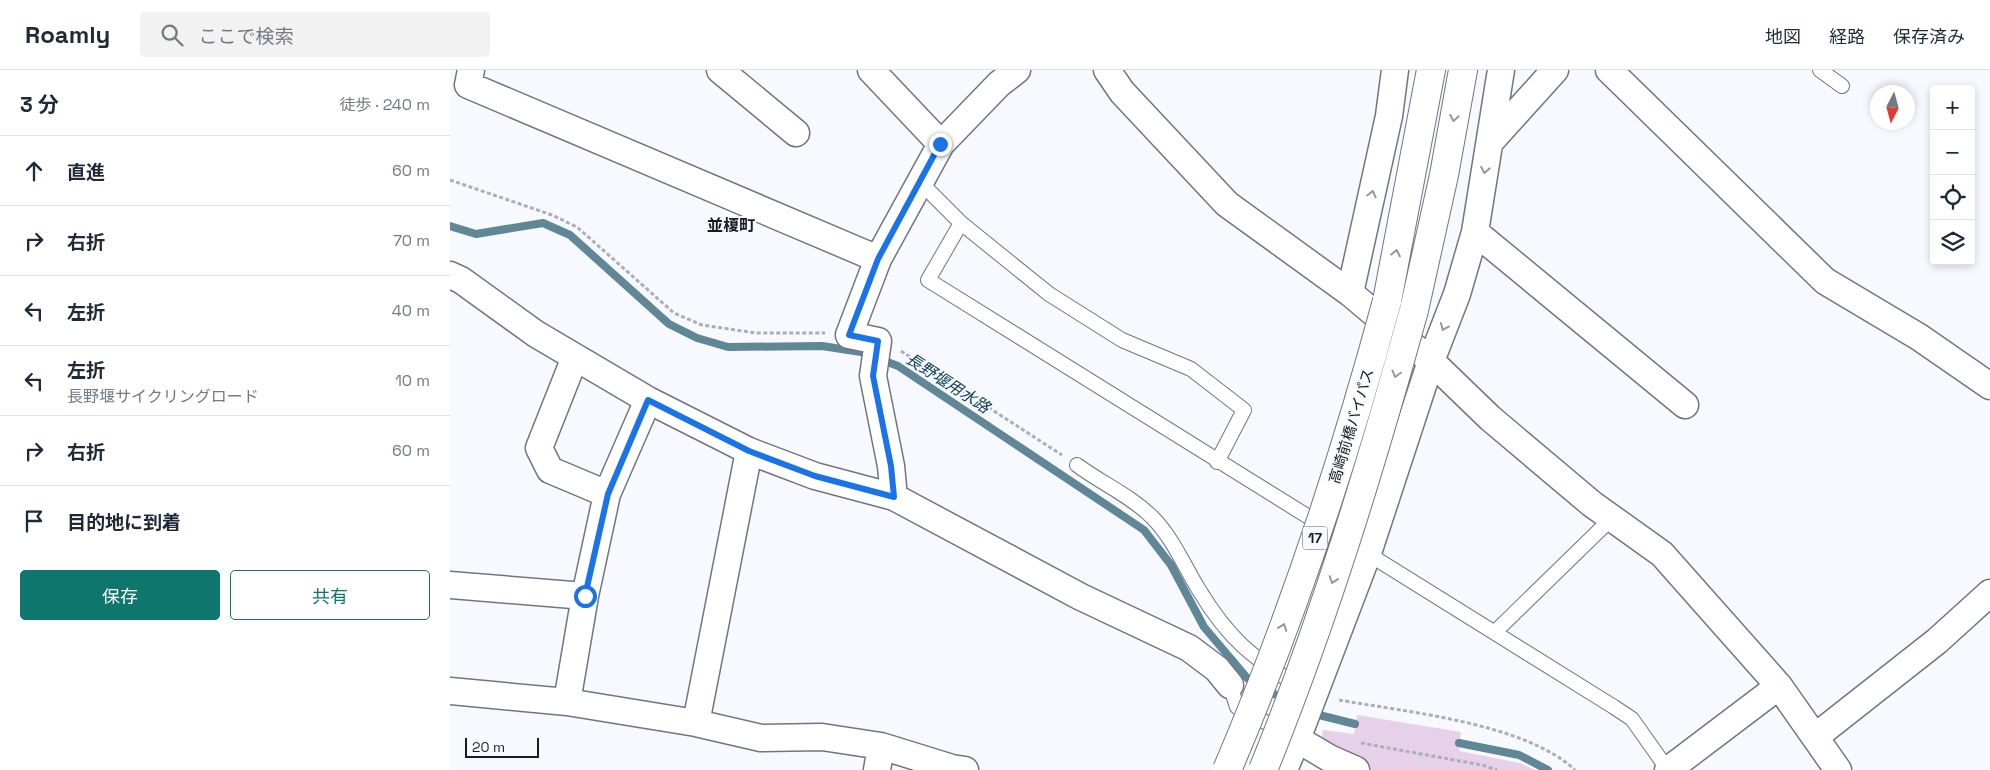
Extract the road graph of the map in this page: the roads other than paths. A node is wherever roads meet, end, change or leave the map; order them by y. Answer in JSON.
{"nodes":[{"id":1,"x":471,"y":70,"type":"edge"},
{"id":2,"x":720,"y":70,"type":"edge"},
{"id":3,"x":871,"y":70,"type":"edge"},
{"id":4,"x":1018,"y":70,"type":"edge"},
{"id":5,"x":1107,"y":70,"type":"edge"},
{"id":6,"x":1395,"y":70,"type":"edge"},
{"id":7,"x":1431,"y":70,"type":"edge"},
{"id":8,"x":1463,"y":70,"type":"edge"},
{"id":9,"x":1501,"y":70,"type":"edge"},
{"id":10,"x":1555,"y":70,"type":"edge"},
{"id":11,"x":1610,"y":70,"type":"edge"},
{"id":12,"x":1820,"y":70,"type":"edge"},
{"id":13,"x":1842,"y":86,"type":"dead end"},
{"id":14,"x":796,"y":133,"type":"dead end"},
{"id":15,"x":1490,"y":142,"type":"junction"},
{"id":16,"x":940,"y":144,"type":"junction"},
{"id":17,"x":920,"y":182,"type":"junction"},
{"id":18,"x":961,"y":223,"type":"junction"},
{"id":19,"x":1475,"y":232,"type":"junction"},
{"id":20,"x":878,"y":259,"type":"junction"},
{"id":21,"x":450,"y":275,"type":"edge"},
{"id":22,"x":1350,"y":293,"type":"junction"},
{"id":23,"x":575,"y":357,"type":"junction"},
{"id":24,"x":1430,"y":361,"type":"junction"},
{"id":25,"x":1990,"y":386,"type":"edge"},
{"id":26,"x":648,"y":400,"type":"junction"},
{"id":27,"x":1685,"y":405,"type":"dead end"},
{"id":28,"x":749,"y":451,"type":"junction"},
{"id":29,"x":1217,"y":462,"type":"junction"},
{"id":30,"x":1077,"y":465,"type":"road end"},
{"id":31,"x":608,"y":494,"type":"junction"},
{"id":32,"x":894,"y":497,"type":"junction"},
{"id":33,"x":1612,"y":518,"type":"junction"},
{"id":34,"x":1368,"y":553,"type":"junction"},
{"id":35,"x":450,"y":585,"type":"edge"},
{"id":36,"x":1990,"y":593,"type":"edge"},
{"id":37,"x":585,"y":596,"type":"junction"},
{"id":38,"x":1496,"y":632,"type":"junction"},
{"id":39,"x":1230,"y":685,"type":"joint"},
{"id":40,"x":1779,"y":686,"type":"junction"},
{"id":41,"x":450,"y":691,"type":"edge"},
{"id":42,"x":1314,"y":698,"type":"junction"},
{"id":43,"x":567,"y":702,"type":"junction"},
{"id":44,"x":696,"y":723,"type":"junction"},
{"id":45,"x":1300,"y":733,"type":"junction"},
{"id":46,"x":1815,"y":736,"type":"junction"},
{"id":47,"x":879,"y":758,"type":"edge"},
{"id":48,"x":965,"y":770,"type":"edge"},
{"id":49,"x":1227,"y":770,"type":"edge"},
{"id":50,"x":1263,"y":770,"type":"edge"},
{"id":51,"x":1284,"y":770,"type":"edge"},
{"id":52,"x":1356,"y":770,"type":"edge"},
{"id":53,"x":1668,"y":770,"type":"edge"},
{"id":54,"x":1838,"y":770,"type":"edge"}],
"edges":[{"from":1,"to":20,"type":"street"},
{"from":2,"to":14,"type":"street"},
{"from":3,"to":16,"type":"street"},
{"from":4,"to":16,"type":"street"},
{"from":5,"to":22,"type":"street"},
{"from":22,"to":6,"type":"street","one_way":true},
{"from":49,"to":7,"type":"highway","name":"高崎前橋バイパス","number":"17","one_way":true,"bridge":true},
{"from":8,"to":50,"type":"highway","name":"高崎前橋バイパス","number":"17","one_way":true,"bridge":true},
{"from":9,"to":15,"type":"street"},
{"from":10,"to":15,"type":"street"},
{"from":11,"to":25,"type":"street"},
{"from":12,"to":13,"type":"lane"},
{"from":15,"to":19,"type":"street","one_way":true},
{"from":16,"to":17,"type":"street"},
{"from":17,"to":18,"type":"lane"},
{"from":17,"to":20,"type":"street"},
{"from":18,"to":29,"type":"lane"},
{"from":18,"to":29,"type":"lane"},
{"from":19,"to":24,"type":"street","one_way":true},
{"from":19,"to":27,"type":"street"},
{"from":20,"to":32,"type":"street"},
{"from":21,"to":23,"type":"street"},
{"from":22,"to":24,"type":"street"},
{"from":23,"to":26,"type":"street"},
{"from":23,"to":31,"type":"street"},
{"from":24,"to":33,"type":"street"},
{"from":24,"to":34,"type":"street"},
{"from":26,"to":28,"type":"street"},
{"from":26,"to":31,"type":"street"},
{"from":28,"to":32,"type":"street"},
{"from":28,"to":44,"type":"street"},
{"from":29,"to":34,"type":"lane"},
{"from":30,"to":42,"type":"lane"},
{"from":31,"to":37,"type":"street"},
{"from":32,"to":39,"type":"street"},
{"from":33,"to":38,"type":"lane"},
{"from":33,"to":40,"type":"street"},
{"from":34,"to":38,"type":"lane"},
{"from":34,"to":42,"type":"street"},
{"from":35,"to":37,"type":"street"},
{"from":36,"to":46,"type":"street"},
{"from":37,"to":43,"type":"street"},
{"from":38,"to":53,"type":"lane"},
{"from":39,"to":45,"type":"lane"},
{"from":40,"to":46,"type":"street"},
{"from":40,"to":53,"type":"street"},
{"from":41,"to":43,"type":"street"},
{"from":42,"to":45,"type":"street"},
{"from":43,"to":44,"type":"street"},
{"from":44,"to":47,"type":"street"},
{"from":45,"to":51,"type":"street"},
{"from":45,"to":52,"type":"street"},
{"from":46,"to":54,"type":"street"},
{"from":47,"to":48,"type":"street"}]}
